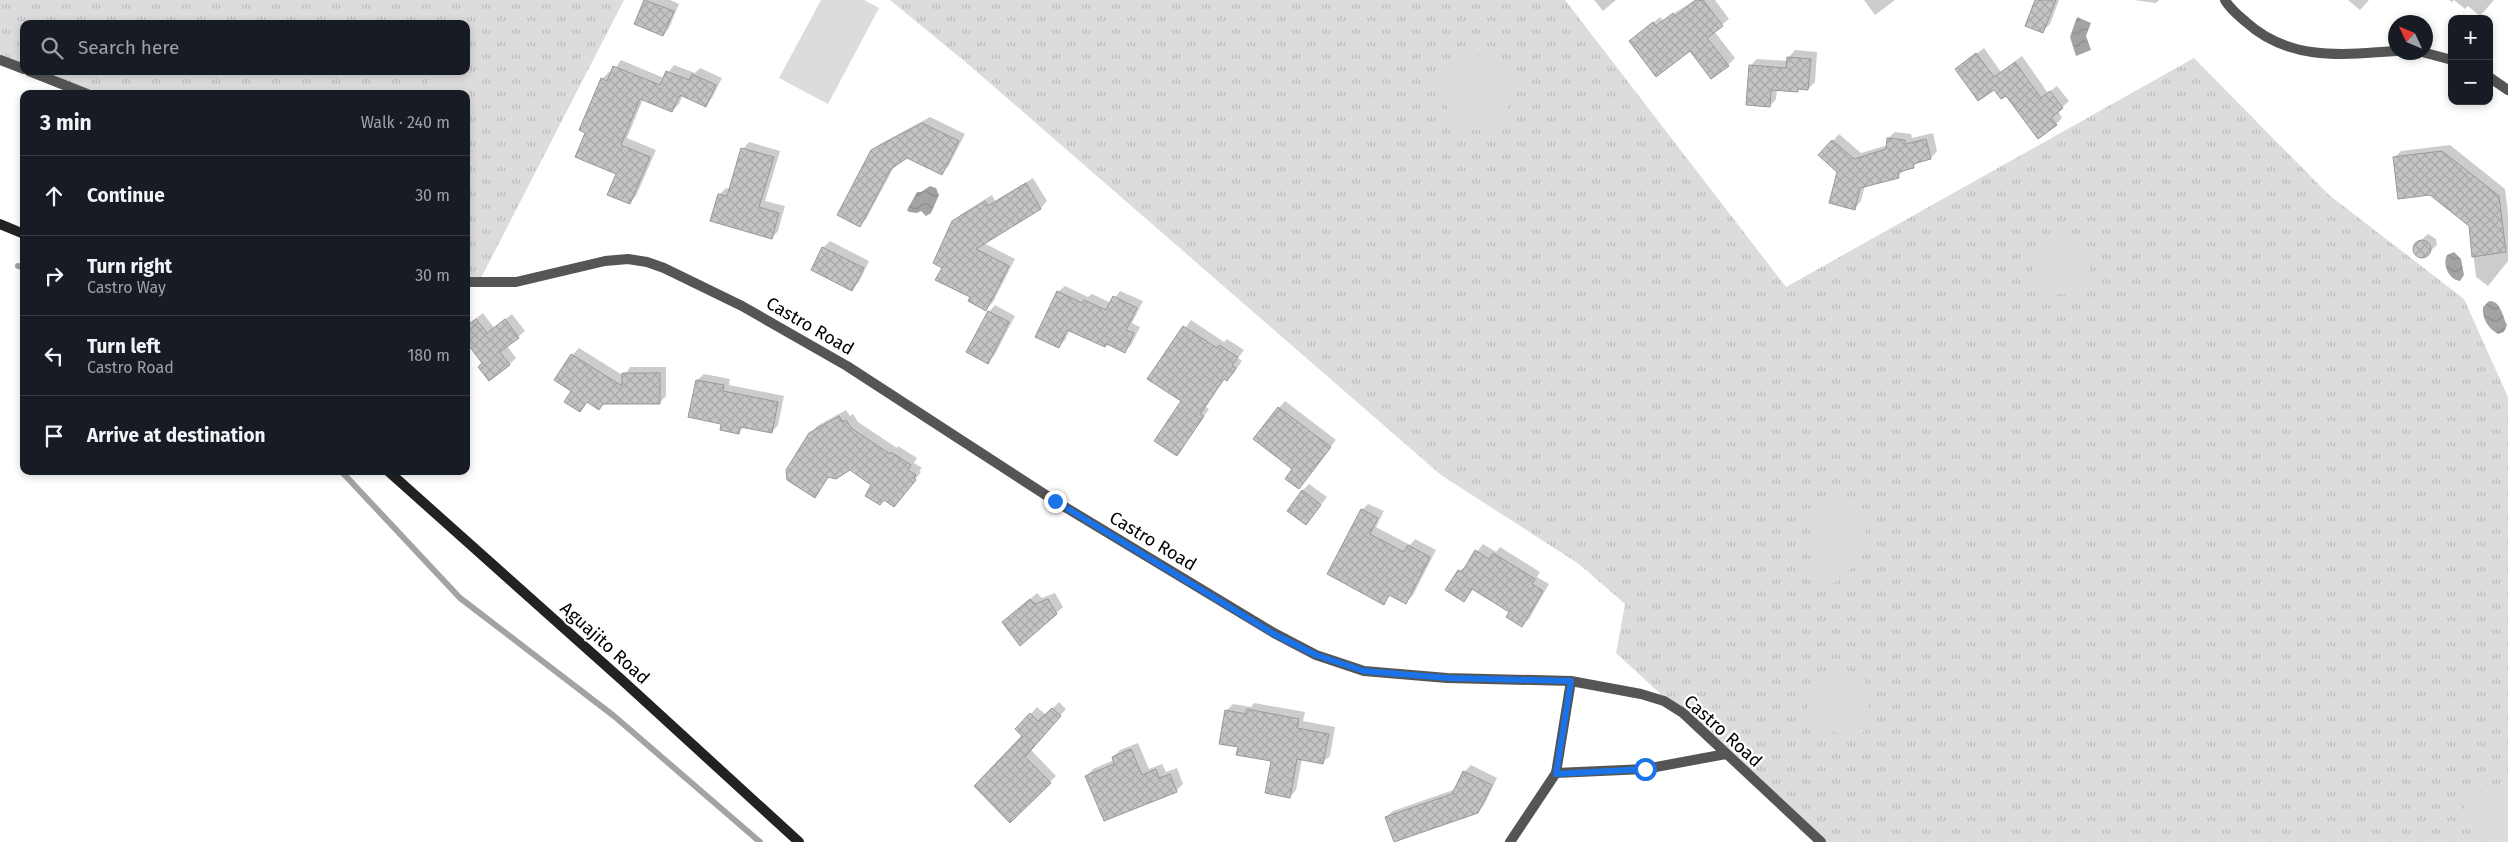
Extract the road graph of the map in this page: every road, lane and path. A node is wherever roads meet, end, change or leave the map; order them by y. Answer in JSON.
{"nodes":[{"id":1,"x":2225,"y":0,"type":"edge"},
{"id":2,"x":2388,"y":52,"type":"edge"},
{"id":3,"x":2433,"y":55,"type":"edge"},
{"id":4,"x":2448,"y":59,"type":"edge"},
{"id":5,"x":0,"y":60,"type":"edge"},
{"id":6,"x":20,"y":68,"type":"edge"},
{"id":7,"x":39,"y":75,"type":"edge"},
{"id":8,"x":2493,"y":80,"type":"edge"},
{"id":9,"x":76,"y":90,"type":"edge"},
{"id":10,"x":2508,"y":90,"type":"edge"},
{"id":11,"x":0,"y":224,"type":"edge"},
{"id":12,"x":20,"y":232,"type":"edge"},
{"id":13,"x":470,"y":282,"type":"edge"},
{"id":14,"x":392,"y":475,"type":"edge"},
{"id":15,"x":1571,"y":681,"type":"junction"},
{"id":16,"x":1726,"y":754,"type":"junction"},
{"id":17,"x":1556,"y":774,"type":"junction"},
{"id":18,"x":800,"y":842,"type":"edge"},
{"id":19,"x":1510,"y":842,"type":"edge"},
{"id":20,"x":1821,"y":842,"type":"edge"}],
"edges":[{"from":1,"to":2,"type":"street"},
{"from":3,"to":4,"type":"street"},
{"from":5,"to":6,"type":"street"},
{"from":7,"to":9,"type":"street"},
{"from":8,"to":10,"type":"street"},
{"from":11,"to":12,"type":"street"},
{"from":13,"to":15,"type":"street","name":"Castro Road"},
{"from":14,"to":18,"type":"street","name":"Aguajito Road"},
{"from":15,"to":16,"type":"street","name":"Castro Road"},
{"from":15,"to":17,"type":"street"},
{"from":16,"to":17,"type":"street"},
{"from":16,"to":20,"type":"street","name":"Castro Road"},
{"from":17,"to":19,"type":"street"}]}
